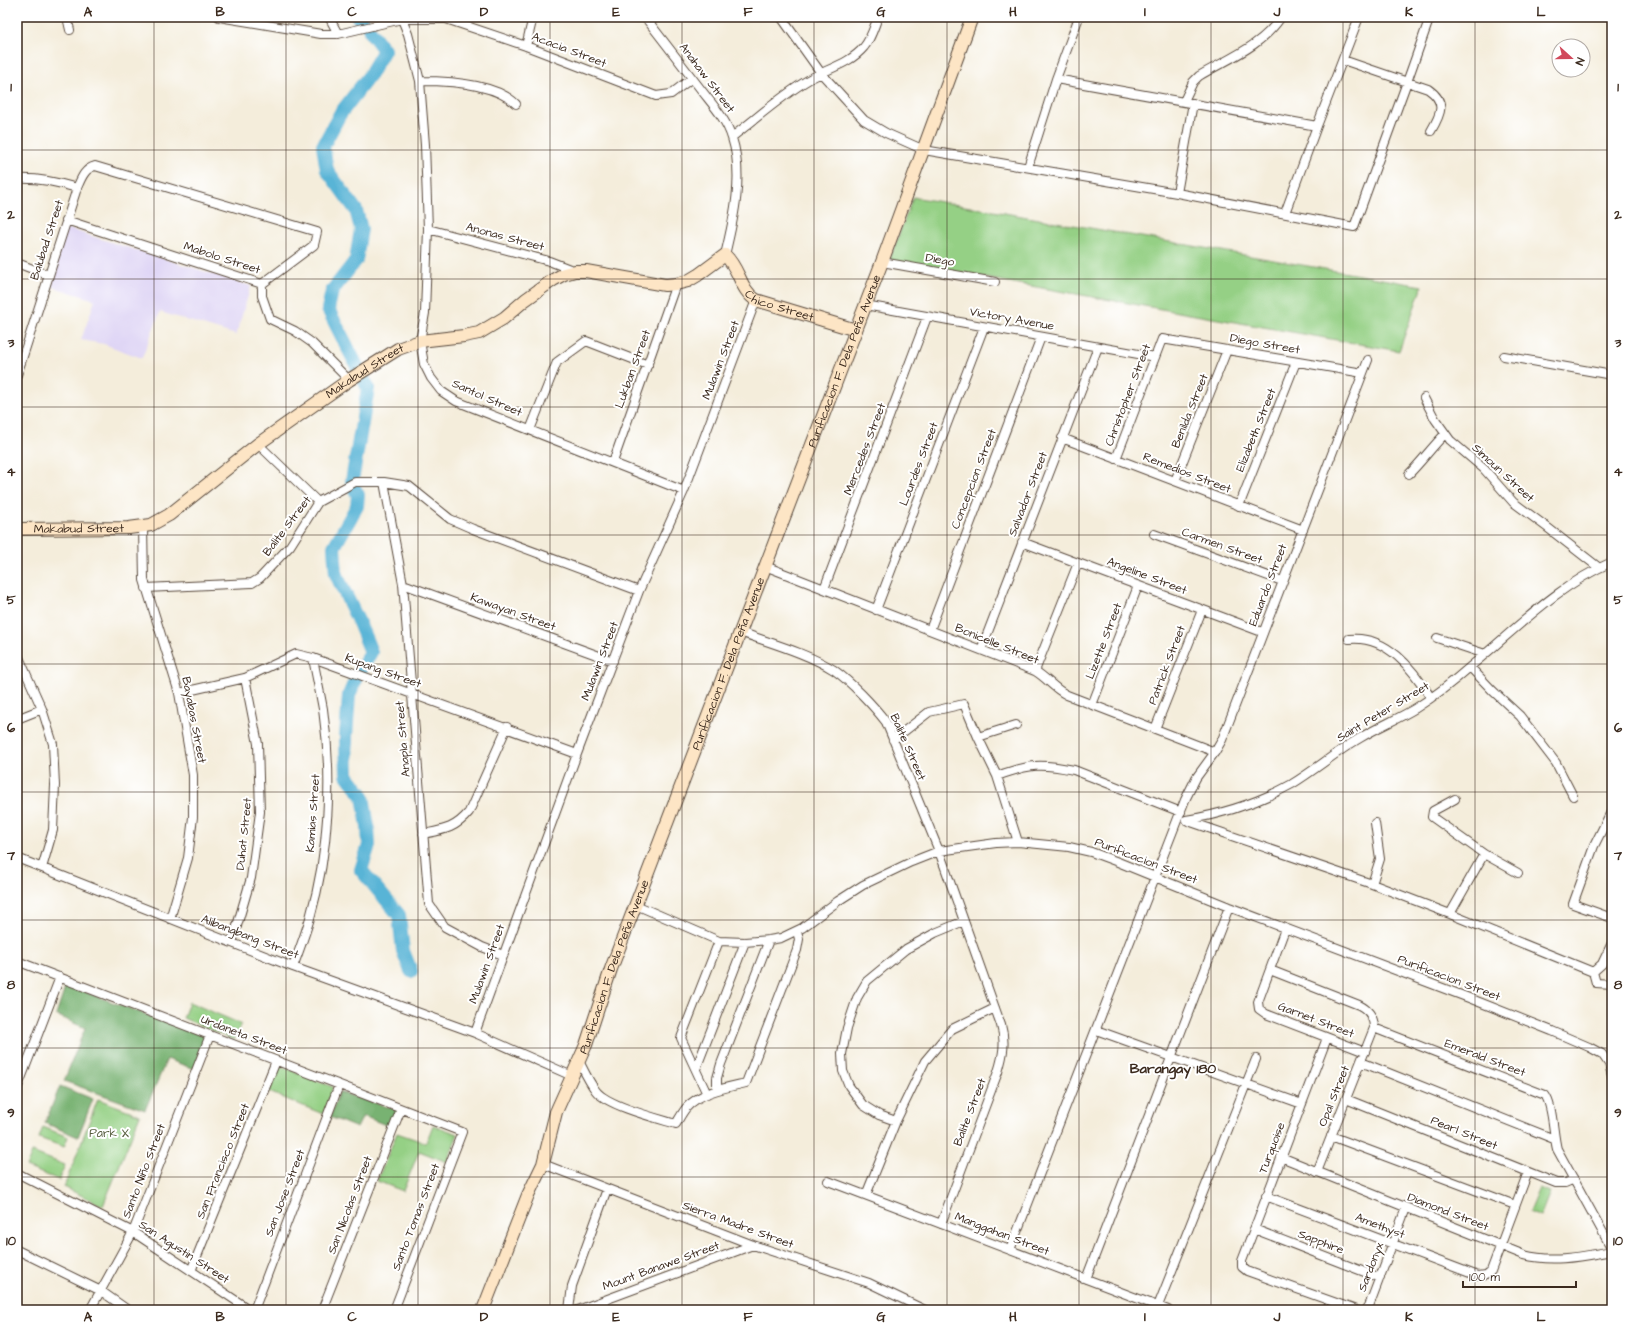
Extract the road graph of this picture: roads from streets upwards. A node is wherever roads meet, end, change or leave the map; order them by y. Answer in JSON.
{"nodes":[{"id":1,"x":68,"y":17,"type":"edge"},
{"id":2,"x":219,"y":17,"type":"edge"},
{"id":3,"x":329,"y":17,"type":"edge"},
{"id":4,"x":533,"y":17,"type":"edge"},
{"id":5,"x":645,"y":17,"type":"edge"},
{"id":6,"x":878,"y":17,"type":"edge"},
{"id":7,"x":972,"y":17,"type":"edge"},
{"id":8,"x":1079,"y":17,"type":"edge"},
{"id":9,"x":1280,"y":17,"type":"edge"},
{"id":10,"x":1359,"y":17,"type":"edge"},
{"id":11,"x":1430,"y":17,"type":"edge"},
{"id":12,"x":401,"y":18,"type":"edge"},
{"id":13,"x":447,"y":18,"type":"edge"},
{"id":14,"x":783,"y":18,"type":"edge"},
{"id":15,"x":70,"y":30,"type":"dead end"},
{"id":16,"x":338,"y":34,"type":"junction"},
{"id":17,"x":526,"y":46,"type":"junction"},
{"id":18,"x":1343,"y":60,"type":"junction"},
{"id":19,"x":821,"y":73,"type":"junction"},
{"id":20,"x":692,"y":78,"type":"junction"},
{"id":21,"x":1056,"y":79,"type":"junction"},
{"id":22,"x":420,"y":80,"type":"junction"},
{"id":23,"x":1407,"y":82,"type":"junction"},
{"id":24,"x":1184,"y":101,"type":"junction"},
{"id":25,"x":1192,"y":103,"type":"junction"},
{"id":26,"x":516,"y":104,"type":"dead end"},
{"id":27,"x":1317,"y":126,"type":"junction"},
{"id":28,"x":1431,"y":130,"type":"dead end"},
{"id":29,"x":732,"y":137,"type":"junction"},
{"id":30,"x":924,"y":150,"type":"junction"},
{"id":31,"x":1028,"y":167,"type":"junction"},
{"id":32,"x":17,"y":179,"type":"edge"},
{"id":33,"x":77,"y":188,"type":"junction"},
{"id":34,"x":1176,"y":193,"type":"junction"},
{"id":35,"x":1285,"y":213,"type":"junction"},
{"id":36,"x":66,"y":220,"type":"junction"},
{"id":37,"x":428,"y":229,"type":"junction"},
{"id":38,"x":725,"y":255,"type":"junction"},
{"id":39,"x":882,"y":262,"type":"junction"},
{"id":40,"x":17,"y":263,"type":"edge"},
{"id":41,"x":575,"y":271,"type":"junction"},
{"id":42,"x":48,"y":275,"type":"junction"},
{"id":43,"x":995,"y":282,"type":"dead end"},
{"id":44,"x":262,"y":284,"type":"junction"},
{"id":45,"x":676,"y":284,"type":"junction"},
{"id":46,"x":756,"y":300,"type":"junction"},
{"id":47,"x":865,"y":305,"type":"junction"},
{"id":48,"x":927,"y":317,"type":"junction"},
{"id":49,"x":984,"y":327,"type":"junction"},
{"id":50,"x":856,"y":330,"type":"junction"},
{"id":51,"x":1041,"y":337,"type":"junction"},
{"id":52,"x":1162,"y":339,"type":"joint"},
{"id":53,"x":420,"y":341,"type":"junction"},
{"id":54,"x":1098,"y":347,"type":"junction"},
{"id":55,"x":1227,"y":350,"type":"junction"},
{"id":56,"x":1504,"y":356,"type":"dead end"},
{"id":57,"x":1155,"y":357,"type":"junction"},
{"id":58,"x":1368,"y":360,"type":"dead end"},
{"id":59,"x":1296,"y":362,"type":"junction"},
{"id":60,"x":19,"y":364,"type":"edge"},
{"id":61,"x":648,"y":365,"type":"junction"},
{"id":62,"x":1363,"y":373,"type":"junction"},
{"id":63,"x":17,"y":375,"type":"edge"},
{"id":64,"x":1612,"y":375,"type":"edge"},
{"id":65,"x":349,"y":380,"type":"junction"},
{"id":66,"x":1424,"y":398,"type":"dead end"},
{"id":67,"x":530,"y":430,"type":"junction"},
{"id":68,"x":1445,"y":434,"type":"junction"},
{"id":69,"x":1062,"y":438,"type":"junction"},
{"id":70,"x":258,"y":444,"type":"junction"},
{"id":71,"x":1116,"y":459,"type":"junction"},
{"id":72,"x":613,"y":462,"type":"junction"},
{"id":73,"x":1409,"y":474,"type":"dead end"},
{"id":74,"x":1175,"y":481,"type":"junction"},
{"id":75,"x":384,"y":482,"type":"junction"},
{"id":76,"x":684,"y":491,"type":"junction"},
{"id":77,"x":318,"y":502,"type":"junction"},
{"id":78,"x":1239,"y":506,"type":"junction"},
{"id":79,"x":143,"y":527,"type":"junction"},
{"id":80,"x":17,"y":529,"type":"edge"},
{"id":81,"x":1303,"y":530,"type":"junction"},
{"id":82,"x":1154,"y":534,"type":"dead end"},
{"id":83,"x":1022,"y":542,"type":"junction"},
{"id":84,"x":1612,"y":562,"type":"edge"},
{"id":85,"x":1078,"y":563,"type":"junction"},
{"id":86,"x":765,"y":566,"type":"junction"},
{"id":87,"x":1598,"y":567,"type":"junction"},
{"id":88,"x":1282,"y":581,"type":"junction"},
{"id":89,"x":403,"y":584,"type":"junction"},
{"id":90,"x":1138,"y":586,"type":"junction"},
{"id":91,"x":146,"y":588,"type":"junction"},
{"id":92,"x":824,"y":589,"type":"junction"},
{"id":93,"x":639,"y":591,"type":"junction"},
{"id":94,"x":876,"y":610,"type":"junction"},
{"id":95,"x":1202,"y":610,"type":"junction"},
{"id":96,"x":930,"y":630,"type":"junction"},
{"id":97,"x":740,"y":632,"type":"junction"},
{"id":98,"x":1262,"y":632,"type":"junction"},
{"id":99,"x":1437,"y":638,"type":"dead end"},
{"id":100,"x":1349,"y":640,"type":"dead end"},
{"id":101,"x":981,"y":650,"type":"junction"},
{"id":102,"x":17,"y":653,"type":"edge"},
{"id":103,"x":1486,"y":654,"type":"junction"},
{"id":104,"x":313,"y":658,"type":"junction"},
{"id":105,"x":614,"y":662,"type":"junction"},
{"id":106,"x":1470,"y":667,"type":"junction"},
{"id":107,"x":1035,"y":671,"type":"junction"},
{"id":108,"x":245,"y":678,"type":"junction"},
{"id":109,"x":179,"y":693,"type":"junction"},
{"id":110,"x":411,"y":694,"type":"junction"},
{"id":111,"x":1431,"y":698,"type":"junction"},
{"id":112,"x":1092,"y":705,"type":"junction"},
{"id":113,"x":42,"y":709,"type":"junction"},
{"id":114,"x":17,"y":719,"type":"edge"},
{"id":115,"x":1016,"y":725,"type":"dead end"},
{"id":116,"x":507,"y":727,"type":"junction"},
{"id":117,"x":1155,"y":729,"type":"junction"},
{"id":118,"x":978,"y":737,"type":"junction"},
{"id":119,"x":893,"y":740,"type":"junction"},
{"id":120,"x":1215,"y":752,"type":"junction"},
{"id":121,"x":577,"y":754,"type":"junction"},
{"id":122,"x":997,"y":776,"type":"junction"},
{"id":123,"x":1573,"y":796,"type":"dead end"},
{"id":124,"x":1455,"y":799,"type":"dead end"},
{"id":125,"x":1612,"y":810,"type":"edge"},
{"id":126,"x":1181,"y":812,"type":"junction"},
{"id":127,"x":1186,"y":820,"type":"junction"},
{"id":128,"x":1177,"y":821,"type":"junction"},
{"id":129,"x":1375,"y":823,"type":"dead end"},
{"id":130,"x":423,"y":834,"type":"junction"},
{"id":131,"x":1018,"y":842,"type":"junction"},
{"id":132,"x":939,"y":851,"type":"junction"},
{"id":133,"x":1484,"y":854,"type":"junction"},
{"id":134,"x":17,"y":858,"type":"edge"},
{"id":135,"x":42,"y":868,"type":"junction"},
{"id":136,"x":1518,"y":873,"type":"dead end"},
{"id":137,"x":1156,"y":878,"type":"junction"},
{"id":138,"x":1372,"y":884,"type":"junction"},
{"id":139,"x":636,"y":906,"type":"junction"},
{"id":140,"x":1229,"y":907,"type":"junction"},
{"id":141,"x":1450,"y":914,"type":"junction"},
{"id":142,"x":1612,"y":918,"type":"edge"},
{"id":143,"x":170,"y":919,"type":"junction"},
{"id":144,"x":964,"y":921,"type":"junction"},
{"id":145,"x":1285,"y":929,"type":"junction"},
{"id":146,"x":797,"y":931,"type":"junction"},
{"id":147,"x":769,"y":940,"type":"junction"},
{"id":148,"x":719,"y":941,"type":"junction"},
{"id":149,"x":746,"y":942,"type":"junction"},
{"id":150,"x":232,"y":943,"type":"junction"},
{"id":151,"x":1612,"y":943,"type":"edge"},
{"id":152,"x":503,"y":955,"type":"junction"},
{"id":153,"x":17,"y":961,"type":"edge"},
{"id":154,"x":294,"y":967,"type":"junction"},
{"id":155,"x":1270,"y":970,"type":"junction"},
{"id":156,"x":1593,"y":972,"type":"junction"},
{"id":157,"x":60,"y":977,"type":"junction"},
{"id":158,"x":1612,"y":984,"type":"edge"},
{"id":159,"x":995,"y":1008,"type":"junction"},
{"id":160,"x":1374,"y":1028,"type":"junction"},
{"id":161,"x":1096,"y":1030,"type":"junction"},
{"id":162,"x":475,"y":1033,"type":"junction"},
{"id":163,"x":210,"y":1035,"type":"junction"},
{"id":164,"x":1327,"y":1038,"type":"junction"},
{"id":165,"x":1365,"y":1052,"type":"junction"},
{"id":166,"x":1172,"y":1057,"type":"junction"},
{"id":167,"x":1256,"y":1059,"type":"dead end"},
{"id":168,"x":276,"y":1061,"type":"junction"},
{"id":169,"x":579,"y":1061,"type":"junction"},
{"id":170,"x":1361,"y":1062,"type":"junction"},
{"id":171,"x":696,"y":1069,"type":"junction"},
{"id":172,"x":572,"y":1076,"type":"junction"},
{"id":173,"x":1612,"y":1076,"type":"edge"},
{"id":174,"x":1246,"y":1084,"type":"junction"},
{"id":175,"x":339,"y":1085,"type":"junction"},
{"id":176,"x":17,"y":1089,"type":"edge"},
{"id":177,"x":717,"y":1090,"type":"junction"},
{"id":178,"x":707,"y":1094,"type":"junction"},
{"id":179,"x":1346,"y":1099,"type":"junction"},
{"id":180,"x":1302,"y":1104,"type":"junction"},
{"id":181,"x":401,"y":1109,"type":"junction"},
{"id":182,"x":896,"y":1121,"type":"junction"},
{"id":183,"x":462,"y":1132,"type":"joint"},
{"id":184,"x":1331,"y":1136,"type":"junction"},
{"id":185,"x":1554,"y":1139,"type":"junction"},
{"id":186,"x":1281,"y":1157,"type":"junction"},
{"id":187,"x":543,"y":1164,"type":"junction"},
{"id":188,"x":1317,"y":1172,"type":"junction"},
{"id":189,"x":1528,"y":1172,"type":"junction"},
{"id":190,"x":17,"y":1173,"type":"edge"},
{"id":191,"x":1574,"y":1179,"type":"junction"},
{"id":192,"x":828,"y":1181,"type":"dead end"},
{"id":193,"x":606,"y":1189,"type":"junction"},
{"id":194,"x":866,"y":1195,"type":"junction"},
{"id":195,"x":1266,"y":1196,"type":"junction"},
{"id":196,"x":1515,"y":1205,"type":"junction"},
{"id":197,"x":1406,"y":1208,"type":"junction"},
{"id":198,"x":941,"y":1224,"type":"junction"},
{"id":199,"x":1254,"y":1229,"type":"junction"},
{"id":200,"x":133,"y":1232,"type":"junction"},
{"id":201,"x":1393,"y":1243,"type":"junction"},
{"id":202,"x":753,"y":1245,"type":"junction"},
{"id":203,"x":1501,"y":1246,"type":"junction"},
{"id":204,"x":17,"y":1250,"type":"edge"},
{"id":205,"x":1010,"y":1250,"type":"junction"},
{"id":206,"x":1612,"y":1250,"type":"edge"},
{"id":207,"x":191,"y":1271,"type":"junction"},
{"id":208,"x":1380,"y":1278,"type":"junction"},
{"id":209,"x":1086,"y":1279,"type":"junction"},
{"id":210,"x":101,"y":1291,"type":"junction"},
{"id":211,"x":1158,"y":1306,"type":"junction"},
{"id":212,"x":90,"y":1310,"type":"edge"},
{"id":213,"x":128,"y":1310,"type":"edge"},
{"id":214,"x":250,"y":1310,"type":"edge"},
{"id":215,"x":254,"y":1310,"type":"edge"},
{"id":216,"x":322,"y":1310,"type":"edge"},
{"id":217,"x":394,"y":1310,"type":"edge"},
{"id":218,"x":483,"y":1310,"type":"edge"},
{"id":219,"x":569,"y":1310,"type":"edge"},
{"id":220,"x":578,"y":1310,"type":"edge"},
{"id":221,"x":731,"y":1310,"type":"edge"},
{"id":222,"x":749,"y":1310,"type":"edge"},
{"id":223,"x":925,"y":1310,"type":"edge"},
{"id":224,"x":1168,"y":1310,"type":"edge"},
{"id":225,"x":1356,"y":1310,"type":"edge"},
{"id":226,"x":1366,"y":1310,"type":"edge"}],
"edges":[{"from":1,"to":15,"type":"street"},
{"from":2,"to":16,"type":"street","name":"Acacia Street"},
{"from":3,"to":16,"type":"street"},
{"from":4,"to":17,"type":"street"},
{"from":5,"to":20,"type":"street","name":"Anahaw Street"},
{"from":6,"to":19,"type":"street"},
{"from":7,"to":30,"type":"street","name":"Purificacion F. Dela Peña Avenue"},
{"from":8,"to":21,"type":"street"},
{"from":9,"to":24,"type":"street"},
{"from":10,"to":18,"type":"street"},
{"from":11,"to":23,"type":"street"},
{"from":12,"to":13,"type":"street","name":"Acacia Street"},
{"from":12,"to":16,"type":"street","name":"Acacia Street"},
{"from":12,"to":22,"type":"street","name":"Santol Street"},
{"from":13,"to":17,"type":"street","name":"Acacia Street"},
{"from":14,"to":19,"type":"street"},
{"from":17,"to":20,"type":"street","name":"Acacia Street"},
{"from":18,"to":23,"type":"street"},
{"from":18,"to":27,"type":"street"},
{"from":19,"to":29,"type":"street"},
{"from":19,"to":30,"type":"street"},
{"from":20,"to":29,"type":"street","name":"Anahaw Street"},
{"from":21,"to":24,"type":"street"},
{"from":21,"to":31,"type":"street"},
{"from":22,"to":26,"type":"street"},
{"from":22,"to":37,"type":"street","name":"Santol Street"},
{"from":23,"to":28,"type":"street"},
{"from":23,"to":35,"type":"street"},
{"from":24,"to":25,"type":"street"},
{"from":25,"to":27,"type":"street"},
{"from":25,"to":34,"type":"street"},
{"from":27,"to":35,"type":"street"},
{"from":29,"to":38,"type":"street","name":"Anahaw Street"},
{"from":30,"to":31,"type":"street"},
{"from":30,"to":39,"type":"street","name":"Purificacion F. Dela Peña Avenue"},
{"from":31,"to":34,"type":"street"},
{"from":32,"to":33,"type":"street"},
{"from":33,"to":36,"type":"street","name":"Balubad Street"},
{"from":33,"to":44,"type":"street","name":"Balubad Street"},
{"from":34,"to":35,"type":"street"},
{"from":36,"to":42,"type":"street","name":"Balubad Street"},
{"from":36,"to":44,"type":"street","name":"Mabolo Street"},
{"from":37,"to":41,"type":"street","name":"Anonas Street"},
{"from":37,"to":53,"type":"street","name":"Santol Street"},
{"from":38,"to":45,"type":"street","name":"Makabud Street"},
{"from":38,"to":46,"type":"street","name":"Chico Street"},
{"from":39,"to":43,"type":"street","name":"Diego"},
{"from":39,"to":47,"type":"street","name":"Purificacion F. Dela Peña Avenue"},
{"from":40,"to":42,"type":"street"},
{"from":41,"to":45,"type":"street","name":"Makabud Street"},
{"from":41,"to":53,"type":"street","name":"Makabud Street"},
{"from":42,"to":60,"type":"street","name":"Balubad Street"},
{"from":44,"to":65,"type":"street","name":"Mabolo Street"},
{"from":45,"to":61,"type":"street","name":"Lukban Street"},
{"from":46,"to":50,"type":"street","name":"Chico Street"},
{"from":46,"to":76,"type":"street","name":"Mulawin Street"},
{"from":47,"to":48,"type":"street","name":"Victory Avenue"},
{"from":47,"to":50,"type":"street","name":"Purificacion F. Dela Peña Avenue"},
{"from":48,"to":49,"type":"street","name":"Victory Avenue"},
{"from":48,"to":92,"type":"street","name":"Mercedes Street"},
{"from":49,"to":51,"type":"street","name":"Victory Avenue"},
{"from":49,"to":94,"type":"street","name":"Lourdes Street"},
{"from":50,"to":86,"type":"street","name":"Purificacion F. Dela Peña Avenue"},
{"from":51,"to":54,"type":"street","name":"Victory Avenue"},
{"from":51,"to":96,"type":"street","name":"Concepcion Street"},
{"from":52,"to":55,"type":"street","name":"Diego Street"},
{"from":52,"to":57,"type":"street","name":"Christopher Street"},
{"from":53,"to":65,"type":"street","name":"Makabud Street"},
{"from":53,"to":67,"type":"street","name":"Santol Street"},
{"from":54,"to":57,"type":"street","name":"Victory Avenue"},
{"from":54,"to":69,"type":"street","name":"Salvador Street"},
{"from":55,"to":59,"type":"street","name":"Diego Street"},
{"from":55,"to":74,"type":"street","name":"Benilda Street"},
{"from":56,"to":64,"type":"street"},
{"from":57,"to":71,"type":"street","name":"Christopher Street"},
{"from":58,"to":62,"type":"street","name":"Eduardo Street"},
{"from":59,"to":62,"type":"street","name":"Diego Street"},
{"from":59,"to":78,"type":"street","name":"Elizabeth Street"},
{"from":60,"to":63,"type":"street","name":"Balubad Street"},
{"from":61,"to":67,"type":"street"},
{"from":61,"to":72,"type":"street","name":"Lukban Street"},
{"from":62,"to":81,"type":"street","name":"Eduardo Street"},
{"from":65,"to":70,"type":"street","name":"Makabud Street"},
{"from":66,"to":68,"type":"street","name":"Simoun Street"},
{"from":67,"to":72,"type":"street","name":"Santol Street"},
{"from":68,"to":73,"type":"street"},
{"from":68,"to":87,"type":"street","name":"Simoun Street"},
{"from":69,"to":71,"type":"street","name":"Remedios Street"},
{"from":69,"to":83,"type":"street","name":"Salvador Street"},
{"from":70,"to":77,"type":"street"},
{"from":70,"to":79,"type":"street","name":"Makabud Street"},
{"from":71,"to":74,"type":"street","name":"Remedios Street"},
{"from":72,"to":76,"type":"street","name":"Santol Street"},
{"from":74,"to":78,"type":"street","name":"Remedios Street"},
{"from":75,"to":77,"type":"street","name":"Balite Street"},
{"from":75,"to":89,"type":"street","name":"Anapla Street"},
{"from":75,"to":93,"type":"street","name":"Balite Street"},
{"from":76,"to":93,"type":"street","name":"Mulawin Street"},
{"from":77,"to":91,"type":"street","name":"Balite Street"},
{"from":78,"to":81,"type":"street","name":"Remedios Street"},
{"from":79,"to":80,"type":"street","name":"Makabud Street"},
{"from":79,"to":91,"type":"street","name":"Bayabas Street"},
{"from":81,"to":88,"type":"street","name":"Eduardo Street"},
{"from":82,"to":88,"type":"street","name":"Carmen Street"},
{"from":83,"to":85,"type":"street","name":"Angeline Street"},
{"from":83,"to":101,"type":"street","name":"Salvador Street"},
{"from":84,"to":87,"type":"street","name":"Saint Peter Street"},
{"from":85,"to":90,"type":"street","name":"Angeline Street"},
{"from":85,"to":107,"type":"street"},
{"from":86,"to":92,"type":"street","name":"Bonicelle Street"},
{"from":86,"to":97,"type":"street","name":"Purificacion F. Dela Peña Avenue"},
{"from":87,"to":103,"type":"street","name":"Saint Peter Street"},
{"from":88,"to":98,"type":"street","name":"Eduardo Street"},
{"from":89,"to":105,"type":"street","name":"Kawayan Street"},
{"from":89,"to":110,"type":"street","name":"Anapla Street"},
{"from":90,"to":95,"type":"street","name":"Angeline Street"},
{"from":90,"to":112,"type":"street","name":"Lizette Street"},
{"from":91,"to":109,"type":"street","name":"Bayabas Street"},
{"from":92,"to":94,"type":"street","name":"Bonicelle Street"},
{"from":93,"to":105,"type":"street","name":"Mulawin Street"},
{"from":94,"to":96,"type":"street","name":"Bonicelle Street"},
{"from":95,"to":98,"type":"street","name":"Angeline Street"},
{"from":95,"to":117,"type":"street","name":"Patrick Street"},
{"from":96,"to":101,"type":"street","name":"Bonicelle Street"},
{"from":97,"to":119,"type":"street","name":"Balite Street"},
{"from":97,"to":139,"type":"street","name":"Purificacion F. Dela Peña Avenue"},
{"from":98,"to":120,"type":"street","name":"Eduardo Street"},
{"from":99,"to":103,"type":"street"},
{"from":100,"to":111,"type":"street"},
{"from":101,"to":107,"type":"street","name":"Bonicelle Street"},
{"from":102,"to":113,"type":"street"},
{"from":103,"to":106,"type":"street","name":"Saint Peter Street"},
{"from":104,"to":108,"type":"street","name":"Kupang Street"},
{"from":104,"to":110,"type":"street","name":"Kupang Street"},
{"from":104,"to":154,"type":"street","name":"Kamias Street"},
{"from":105,"to":121,"type":"street","name":"Mulawin Street"},
{"from":106,"to":111,"type":"street","name":"Saint Peter Street"},
{"from":106,"to":123,"type":"street"},
{"from":107,"to":112,"type":"street","name":"Bonicelle Street"},
{"from":108,"to":109,"type":"street","name":"Kupang Street"},
{"from":108,"to":150,"type":"street","name":"Duhat Street"},
{"from":109,"to":143,"type":"street","name":"Bayabas Street"},
{"from":110,"to":116,"type":"street","name":"Kupang Street"},
{"from":110,"to":130,"type":"street","name":"Anapla Street"},
{"from":111,"to":127,"type":"street","name":"Saint Peter Street"},
{"from":112,"to":117,"type":"street","name":"Bonicelle Street"},
{"from":113,"to":114,"type":"street"},
{"from":113,"to":135,"type":"street"},
{"from":115,"to":118,"type":"street"},
{"from":116,"to":121,"type":"street","name":"Kupang Street"},
{"from":116,"to":130,"type":"street"},
{"from":117,"to":120,"type":"street","name":"Bonicelle Street"},
{"from":118,"to":119,"type":"street"},
{"from":118,"to":122,"type":"street"},
{"from":119,"to":132,"type":"street","name":"Balite Street"},
{"from":120,"to":126,"type":"street","name":"Eduardo Street"},
{"from":121,"to":152,"type":"street","name":"Mulawin Street"},
{"from":122,"to":126,"type":"street"},
{"from":122,"to":131,"type":"street"},
{"from":124,"to":133,"type":"street"},
{"from":125,"to":142,"type":"street"},
{"from":126,"to":128,"type":"street","name":"Eduardo Street"},
{"from":127,"to":128,"type":"street","name":"Saint Peter Street"},
{"from":127,"to":138,"type":"street"},
{"from":128,"to":137,"type":"street","name":"Eduardo Street"},
{"from":129,"to":138,"type":"street"},
{"from":130,"to":152,"type":"street","name":"Anapla Street"},
{"from":131,"to":132,"type":"street","name":"Purificacion Street"},
{"from":131,"to":137,"type":"street","name":"Purificacion Street"},
{"from":132,"to":144,"type":"street","name":"Balite Street"},
{"from":132,"to":146,"type":"street","name":"Purificacion Street"},
{"from":133,"to":136,"type":"street"},
{"from":133,"to":141,"type":"street"},
{"from":134,"to":135,"type":"street","name":"Alibangbang Street"},
{"from":135,"to":143,"type":"street","name":"Alibangbang Street"},
{"from":137,"to":140,"type":"street","name":"Purificacion Street"},
{"from":137,"to":161,"type":"street","name":"Eduardo Street"},
{"from":138,"to":141,"type":"street"},
{"from":139,"to":148,"type":"street","name":"Purificacion Street"},
{"from":139,"to":169,"type":"street","name":"Purificacion F. Dela Peña Avenue"},
{"from":140,"to":145,"type":"street","name":"Purificacion Street"},
{"from":140,"to":166,"type":"street"},
{"from":141,"to":156,"type":"street"},
{"from":143,"to":150,"type":"street","name":"Alibangbang Street"},
{"from":144,"to":159,"type":"street","name":"Balite Street"},
{"from":144,"to":182,"type":"street"},
{"from":145,"to":155,"type":"street"},
{"from":145,"to":173,"type":"street","name":"Purificacion Street"},
{"from":146,"to":147,"type":"street","name":"Purificacion Street"},
{"from":146,"to":177,"type":"street"},
{"from":147,"to":149,"type":"street","name":"Purificacion Street"},
{"from":147,"to":177,"type":"street"},
{"from":148,"to":149,"type":"street","name":"Purificacion Street"},
{"from":148,"to":171,"type":"street"},
{"from":149,"to":171,"type":"street"},
{"from":150,"to":154,"type":"street","name":"Alibangbang Street"},
{"from":151,"to":156,"type":"street"},
{"from":152,"to":162,"type":"street","name":"Mulawin Street"},
{"from":153,"to":157,"type":"street","name":"Urdaneta Street"},
{"from":154,"to":162,"type":"street","name":"Alibangbang Street"},
{"from":155,"to":160,"type":"street"},
{"from":155,"to":164,"type":"street","name":"Garnet Street"},
{"from":156,"to":158,"type":"street"},
{"from":157,"to":163,"type":"street","name":"Urdaneta Street"},
{"from":157,"to":176,"type":"street"},
{"from":159,"to":182,"type":"street"},
{"from":159,"to":198,"type":"street","name":"Balite Street"},
{"from":160,"to":165,"type":"street","name":"Opal Street"},
{"from":160,"to":185,"type":"street","name":"Emerald Street"},
{"from":161,"to":166,"type":"street"},
{"from":161,"to":205,"type":"street","name":"Eduardo Street"},
{"from":162,"to":172,"type":"street","name":"Alibangbang Street"},
{"from":163,"to":168,"type":"street","name":"Urdaneta Street"},
{"from":163,"to":200,"type":"street","name":"Santo Niño Street"},
{"from":164,"to":165,"type":"street","name":"Garnet Street"},
{"from":164,"to":180,"type":"street","name":"Turquoise"},
{"from":165,"to":170,"type":"street","name":"Opal Street"},
{"from":166,"to":174,"type":"street"},
{"from":166,"to":209,"type":"street"},
{"from":167,"to":174,"type":"street"},
{"from":168,"to":175,"type":"street","name":"Urdaneta Street"},
{"from":168,"to":207,"type":"street","name":"San Francisco Street"},
{"from":169,"to":172,"type":"street","name":"Purificacion F. Dela Peña Avenue"},
{"from":169,"to":178,"type":"street"},
{"from":170,"to":179,"type":"street","name":"Opal Street"},
{"from":170,"to":185,"type":"street"},
{"from":171,"to":178,"type":"street"},
{"from":172,"to":187,"type":"street","name":"Purificacion F. Dela Peña Avenue"},
{"from":174,"to":180,"type":"street"},
{"from":174,"to":211,"type":"street"},
{"from":175,"to":181,"type":"street","name":"Urdaneta Street"},
{"from":175,"to":215,"type":"street","name":"San Jose Street"},
{"from":177,"to":178,"type":"street"},
{"from":179,"to":184,"type":"street","name":"Opal Street"},
{"from":179,"to":189,"type":"street","name":"Pearl Street"},
{"from":180,"to":186,"type":"street","name":"Turquoise"},
{"from":181,"to":183,"type":"street","name":"Urdaneta Street"},
{"from":181,"to":216,"type":"street","name":"San Nicolas Street"},
{"from":182,"to":194,"type":"street"},
{"from":183,"to":217,"type":"street","name":"Santo Tomas Street"},
{"from":184,"to":188,"type":"street","name":"Opal Street"},
{"from":184,"to":196,"type":"street"},
{"from":185,"to":191,"type":"street","name":"Emerald Street"},
{"from":186,"to":188,"type":"street","name":"Diamond Street"},
{"from":186,"to":195,"type":"street","name":"Turquoise"},
{"from":187,"to":193,"type":"street","name":"Sierra Madre Street"},
{"from":187,"to":218,"type":"street","name":"Purificacion F. Dela Peña Avenue"},
{"from":188,"to":197,"type":"street","name":"Diamond Street"},
{"from":189,"to":191,"type":"street","name":"Pearl Street"},
{"from":189,"to":196,"type":"street"},
{"from":190,"to":200,"type":"street","name":"San Agustin Street"},
{"from":191,"to":206,"type":"street","name":"Emerald Street"},
{"from":192,"to":194,"type":"street","name":"Manggahan Street"},
{"from":193,"to":202,"type":"street","name":"Sierra Madre Street"},
{"from":193,"to":219,"type":"street"},
{"from":194,"to":198,"type":"street","name":"Manggahan Street"},
{"from":195,"to":199,"type":"street","name":"Turquoise"},
{"from":195,"to":201,"type":"street","name":"Amethyst"},
{"from":196,"to":203,"type":"street"},
{"from":197,"to":201,"type":"street","name":"Sardonyx"},
{"from":197,"to":203,"type":"street","name":"Diamond Street"},
{"from":198,"to":205,"type":"street","name":"Manggahan Street"},
{"from":199,"to":208,"type":"street","name":"Sapphire"},
{"from":199,"to":225,"type":"street","name":"Turquoise"},
{"from":200,"to":207,"type":"street","name":"San Agustin Street"},
{"from":200,"to":210,"type":"street","name":"Santo Niño Street"},
{"from":201,"to":203,"type":"street","name":"Amethyst"},
{"from":201,"to":208,"type":"street","name":"Sardonyx"},
{"from":202,"to":220,"type":"street","name":"Mount Banawe Street"},
{"from":202,"to":223,"type":"street","name":"Sierra Madre Street"},
{"from":203,"to":206,"type":"street","name":"Diamond Street"},
{"from":204,"to":210,"type":"street"},
{"from":205,"to":209,"type":"street","name":"Manggahan Street"},
{"from":207,"to":214,"type":"street","name":"San Agustin Street"},
{"from":208,"to":226,"type":"street","name":"Sardonyx"},
{"from":209,"to":211,"type":"street","name":"Manggahan Street"},
{"from":210,"to":212,"type":"street","name":"Santo Niño Street"},
{"from":210,"to":213,"type":"street"},
{"from":211,"to":224,"type":"street","name":"Manggahan Street"},
{"from":221,"to":222,"type":"street"}]}
